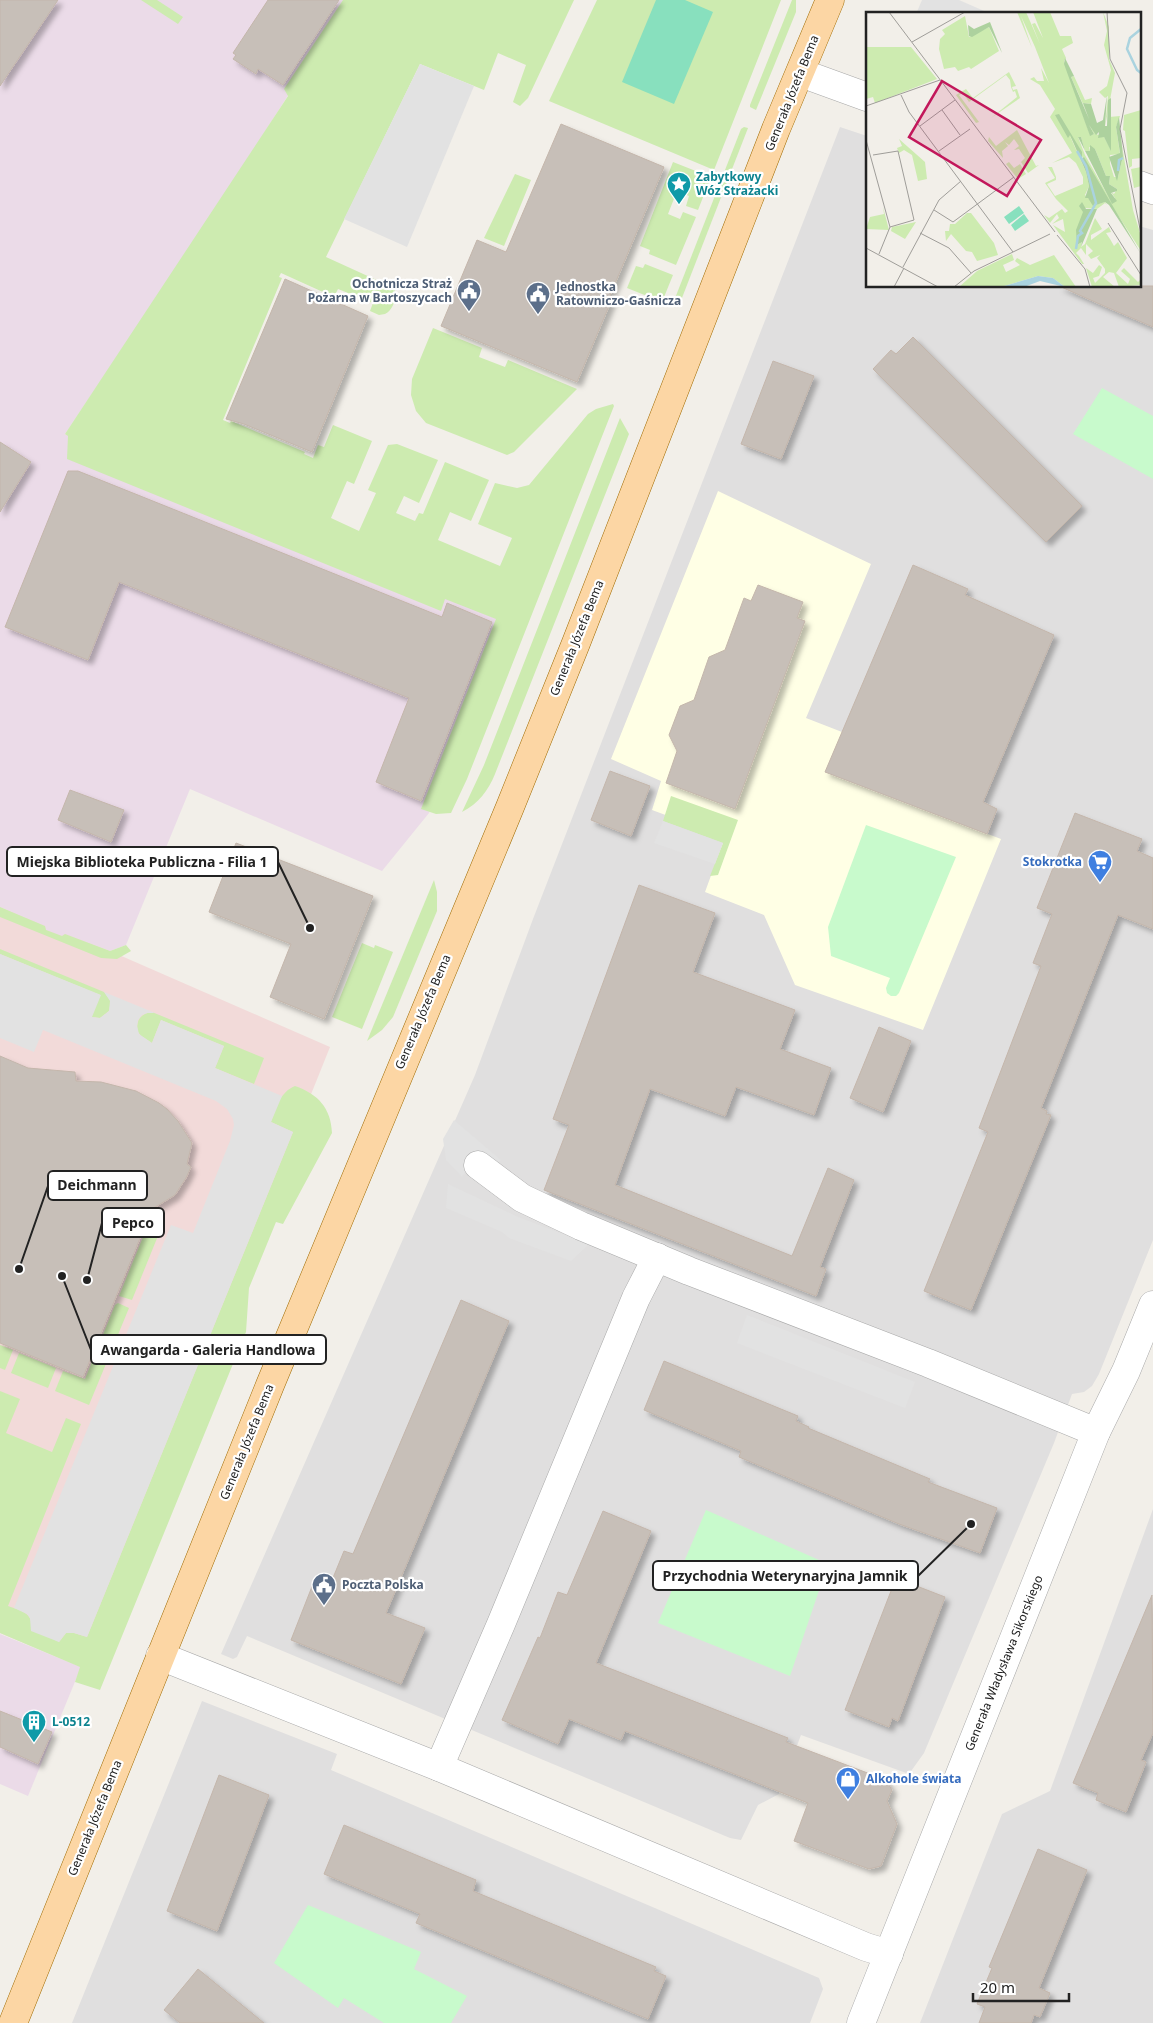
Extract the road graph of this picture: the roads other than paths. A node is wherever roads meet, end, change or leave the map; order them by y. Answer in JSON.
{"nodes":[{"id":1,"x":830,"y":0,"type":"edge"},
{"id":2,"x":801,"y":73,"type":"junction"},
{"id":3,"x":866,"y":97,"type":"edge"},
{"id":4,"x":1140,"y":185,"type":"edge"},
{"id":5,"x":1153,"y":190,"type":"edge"},
{"id":6,"x":478,"y":1165,"type":"dead end"},
{"id":7,"x":657,"y":1257,"type":"junction"},
{"id":8,"x":1153,"y":1305,"type":"edge"},
{"id":9,"x":1096,"y":1432,"type":"junction"},
{"id":10,"x":160,"y":1656,"type":"junction"},
{"id":11,"x":438,"y":1768,"type":"junction"},
{"id":12,"x":889,"y":1954,"type":"junction"},
{"id":13,"x":13,"y":2023,"type":"edge"},
{"id":14,"x":861,"y":2023,"type":"edge"}],
"edges":[{"from":1,"to":2,"type":"main road","name":"Generała Józefa Bema"},
{"from":2,"to":3,"type":"street"},
{"from":2,"to":10,"type":"main road","name":"Generała Józefa Bema"},
{"from":4,"to":5,"type":"street"},
{"from":6,"to":7,"type":"street"},
{"from":7,"to":9,"type":"street"},
{"from":7,"to":11,"type":"street"},
{"from":8,"to":9,"type":"street","name":"Generała Władysława Sikorskiego"},
{"from":9,"to":12,"type":"street","name":"Generała Władysława Sikorskiego"},
{"from":10,"to":11,"type":"street"},
{"from":10,"to":13,"type":"main road","name":"Generała Józefa Bema"},
{"from":11,"to":12,"type":"street"},
{"from":12,"to":14,"type":"street","name":"Generała Władysława Sikorskiego"}]}
